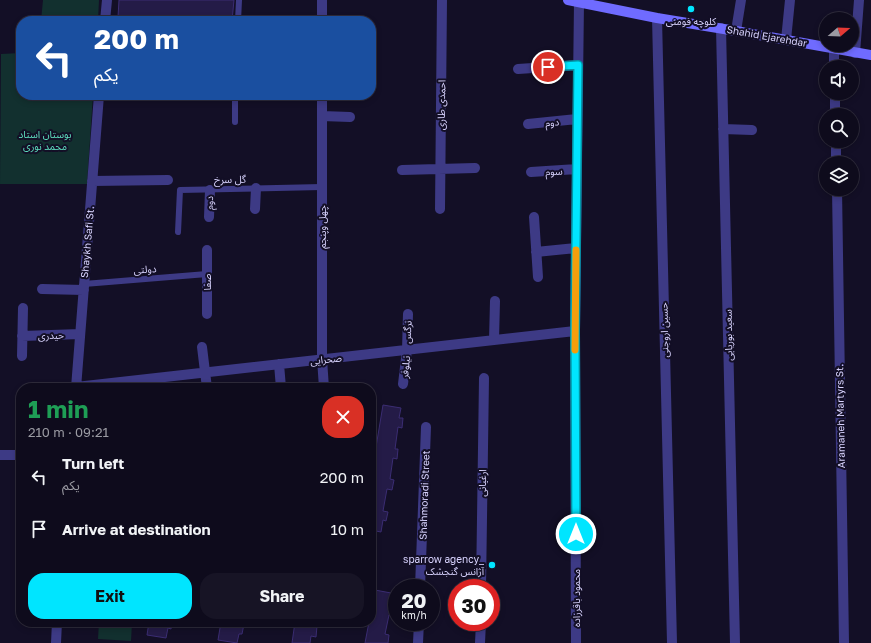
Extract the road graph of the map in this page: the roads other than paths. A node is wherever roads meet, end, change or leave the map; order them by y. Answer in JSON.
{"nodes":[{"id":1,"x":106,"y":0,"type":"edge"},
{"id":2,"x":239,"y":0,"type":"edge"},
{"id":3,"x":322,"y":0,"type":"edge"},
{"id":4,"x":442,"y":0,"type":"edge"},
{"id":5,"x":568,"y":0,"type":"edge"},
{"id":6,"x":741,"y":0,"type":"edge"},
{"id":7,"x":790,"y":0,"type":"edge"},
{"id":8,"x":859,"y":0,"type":"edge"},
{"id":9,"x":579,"y":2,"type":"junction"},
{"id":10,"x":592,"y":2,"type":"edge"},
{"id":11,"x":105,"y":16,"type":"edge"},
{"id":12,"x":238,"y":16,"type":"edge"},
{"id":13,"x":322,"y":16,"type":"edge"},
{"id":14,"x":657,"y":18,"type":"junction"},
{"id":15,"x":721,"y":28,"type":"junction"},
{"id":16,"x":736,"y":31,"type":"junction"},
{"id":17,"x":786,"y":40,"type":"junction"},
{"id":18,"x":819,"y":46,"type":"edge"},
{"id":19,"x":850,"y":52,"type":"edge"},
{"id":20,"x":855,"y":53,"type":"junction"},
{"id":21,"x":871,"y":55,"type":"edge"},
{"id":22,"x":578,"y":65,"type":"junction"},
{"id":23,"x":518,"y":69,"type":"dead end"},
{"id":24,"x":99,"y":100,"type":"edge"},
{"id":25,"x":236,"y":100,"type":"edge"},
{"id":26,"x":322,"y":100,"type":"edge"},
{"id":27,"x":322,"y":116,"type":"junction"},
{"id":28,"x":350,"y":117,"type":"dead end"},
{"id":29,"x":577,"y":119,"type":"junction"},
{"id":30,"x":235,"y":122,"type":"dead end"},
{"id":31,"x":528,"y":124,"type":"dead end"},
{"id":32,"x":723,"y":129,"type":"junction"},
{"id":33,"x":752,"y":130,"type":"dead end"},
{"id":34,"x":475,"y":168,"type":"dead end"},
{"id":35,"x":441,"y":169,"type":"junction"},
{"id":36,"x":402,"y":170,"type":"dead end"},
{"id":37,"x":577,"y":170,"type":"junction"},
{"id":38,"x":531,"y":172,"type":"dead end"},
{"id":39,"x":168,"y":180,"type":"dead end"},
{"id":40,"x":92,"y":181,"type":"junction"},
{"id":41,"x":322,"y":187,"type":"junction"},
{"id":42,"x":256,"y":188,"type":"junction"},
{"id":43,"x":210,"y":190,"type":"junction"},
{"id":44,"x":836,"y":196,"type":"edge"},
{"id":45,"x":255,"y":209,"type":"dead end"},
{"id":46,"x":440,"y":209,"type":"dead end"},
{"id":47,"x":209,"y":217,"type":"dead end"},
{"id":48,"x":534,"y":217,"type":"dead end"},
{"id":49,"x":178,"y":232,"type":"dead end"},
{"id":50,"x":576,"y":248,"type":"junction"},
{"id":51,"x":207,"y":250,"type":"dead end"},
{"id":52,"x":536,"y":252,"type":"junction"},
{"id":53,"x":207,"y":274,"type":"junction"},
{"id":54,"x":538,"y":277,"type":"dead end"},
{"id":55,"x":84,"y":287,"type":"junction"},
{"id":56,"x":42,"y":290,"type":"dead end"},
{"id":57,"x":495,"y":301,"type":"dead end"},
{"id":58,"x":23,"y":308,"type":"dead end"},
{"id":59,"x":207,"y":314,"type":"dead end"},
{"id":60,"x":408,"y":314,"type":"dead end"},
{"id":61,"x":575,"y":331,"type":"junction"},
{"id":62,"x":80,"y":334,"type":"junction"},
{"id":63,"x":22,"y":336,"type":"junction"},
{"id":64,"x":494,"y":340,"type":"junction"},
{"id":65,"x":202,"y":347,"type":"dead end"},
{"id":66,"x":406,"y":350,"type":"junction"},
{"id":67,"x":22,"y":356,"type":"dead end"},
{"id":68,"x":322,"y":359,"type":"junction"},
{"id":69,"x":279,"y":364,"type":"junction"},
{"id":70,"x":205,"y":373,"type":"junction"},
{"id":71,"x":484,"y":378,"type":"dead end"},
{"id":72,"x":76,"y":383,"type":"edge"},
{"id":73,"x":156,"y":383,"type":"edge"},
{"id":74,"x":206,"y":383,"type":"edge"},
{"id":75,"x":281,"y":383,"type":"edge"},
{"id":76,"x":324,"y":383,"type":"edge"},
{"id":77,"x":403,"y":384,"type":"dead end"},
{"id":78,"x":426,"y":427,"type":"dead end"},
{"id":79,"x":0,"y":455,"type":"edge"},
{"id":80,"x":16,"y":455,"type":"edge"},
{"id":81,"x":420,"y":579,"type":"edge"},
{"id":82,"x":481,"y":579,"type":"edge"},
{"id":83,"x":57,"y":627,"type":"edge"},
{"id":84,"x":419,"y":631,"type":"edge"},
{"id":85,"x":480,"y":631,"type":"edge"},
{"id":86,"x":56,"y":643,"type":"edge"},
{"id":87,"x":418,"y":643,"type":"edge"},
{"id":88,"x":480,"y":643,"type":"edge"},
{"id":89,"x":576,"y":643,"type":"edge"},
{"id":90,"x":672,"y":643,"type":"edge"},
{"id":91,"x":735,"y":643,"type":"edge"},
{"id":92,"x":844,"y":643,"type":"edge"}],
"edges":[{"from":1,"to":11,"type":"street"},
{"from":2,"to":12,"type":"lane"},
{"from":3,"to":13,"type":"street"},
{"from":4,"to":35,"type":"street","name":"احمدی طاری"},
{"from":5,"to":9,"type":"main road","name":"Shahid Ejarehdar"},
{"from":6,"to":16,"type":"street"},
{"from":7,"to":17,"type":"street"},
{"from":8,"to":20,"type":"street"},
{"from":9,"to":10,"type":"main road","name":"Shahid Ejarehdar"},
{"from":9,"to":22,"type":"street","name":"محمود باقرزاده"},
{"from":10,"to":14,"type":"main road","name":"Shahid Ejarehdar"},
{"from":14,"to":15,"type":"main road","name":"Shahid Ejarehdar"},
{"from":14,"to":90,"type":"street","name":"حسین اروجنی"},
{"from":15,"to":16,"type":"main road","name":"Shahid Ejarehdar"},
{"from":15,"to":32,"type":"street","name":"سعید بوریایی"},
{"from":16,"to":17,"type":"main road","name":"Shahid Ejarehdar"},
{"from":17,"to":18,"type":"main road","name":"Shahid Ejarehdar"},
{"from":19,"to":20,"type":"main road","name":"Shahid Ejarehdar"},
{"from":20,"to":21,"type":"main road","name":"Shahid Ejarehdar"},
{"from":22,"to":23,"type":"street"},
{"from":22,"to":29,"type":"street","name":"محمود باقرزاده"},
{"from":24,"to":40,"type":"street","name":"Shaykh Safi St."},
{"from":25,"to":30,"type":"lane"},
{"from":26,"to":27,"type":"street","name":"چهل وپنجم"},
{"from":27,"to":28,"type":"street"},
{"from":27,"to":41,"type":"street","name":"چهل وپنجم"},
{"from":29,"to":31,"type":"street","name":"دوم"},
{"from":29,"to":37,"type":"street","name":"محمود باقرزاده"},
{"from":32,"to":33,"type":"street"},
{"from":32,"to":91,"type":"street","name":"سعید بوریایی"},
{"from":34,"to":35,"type":"street"},
{"from":35,"to":36,"type":"street"},
{"from":35,"to":46,"type":"street","name":"احمدی طاری"},
{"from":37,"to":38,"type":"street","name":"سوم"},
{"from":37,"to":50,"type":"street","name":"محمود باقرزاده"},
{"from":39,"to":40,"type":"street"},
{"from":40,"to":55,"type":"street","name":"Shaykh Safi St."},
{"from":41,"to":42,"type":"lane","name":"گل سرخ"},
{"from":41,"to":68,"type":"street","name":"چهل وپنجم"},
{"from":42,"to":43,"type":"lane","name":"گل سرخ"},
{"from":42,"to":45,"type":"street"},
{"from":43,"to":47,"type":"street","name":"دوم"},
{"from":43,"to":49,"type":"lane","name":"گل سرخ"},
{"from":44,"to":92,"type":"street","name":"Aramaneh Martyrs St."},
{"from":48,"to":52,"type":"street"},
{"from":50,"to":52,"type":"street"},
{"from":50,"to":61,"type":"street","name":"محمود باقرزاده"},
{"from":51,"to":53,"type":"street","name":"صفا"},
{"from":52,"to":54,"type":"street"},
{"from":53,"to":55,"type":"lane","name":"دولتی"},
{"from":53,"to":59,"type":"street","name":"صفا"},
{"from":55,"to":56,"type":"street"},
{"from":55,"to":62,"type":"street","name":"Shaykh Safi St."},
{"from":57,"to":64,"type":"street"},
{"from":58,"to":63,"type":"street"},
{"from":60,"to":66,"type":"street","name":"نرگس"},
{"from":61,"to":64,"type":"street","name":"صحرایی"},
{"from":61,"to":89,"type":"street","name":"محمود باقرزاده"},
{"from":62,"to":63,"type":"street","name":"حیدری"},
{"from":62,"to":72,"type":"street","name":"Shaykh Safi St."},
{"from":63,"to":67,"type":"street"},
{"from":64,"to":66,"type":"street","name":"صحرایی"},
{"from":65,"to":70,"type":"street"},
{"from":66,"to":68,"type":"street","name":"صحرایی"},
{"from":66,"to":77,"type":"street","name":"نیلوفر"},
{"from":68,"to":69,"type":"street","name":"صحرایی"},
{"from":68,"to":76,"type":"street","name":"چهل وپنجم"},
{"from":69,"to":70,"type":"street","name":"صحرایی"},
{"from":69,"to":75,"type":"street"},
{"from":70,"to":73,"type":"street","name":"صحرایی"},
{"from":70,"to":74,"type":"street"},
{"from":71,"to":82,"type":"street","name":"ارغیانی"},
{"from":78,"to":81,"type":"street","name":"Shahmoradi Street"},
{"from":79,"to":80,"type":"street"},
{"from":83,"to":86,"type":"street"},
{"from":84,"to":87,"type":"street"},
{"from":85,"to":88,"type":"street"}]}
